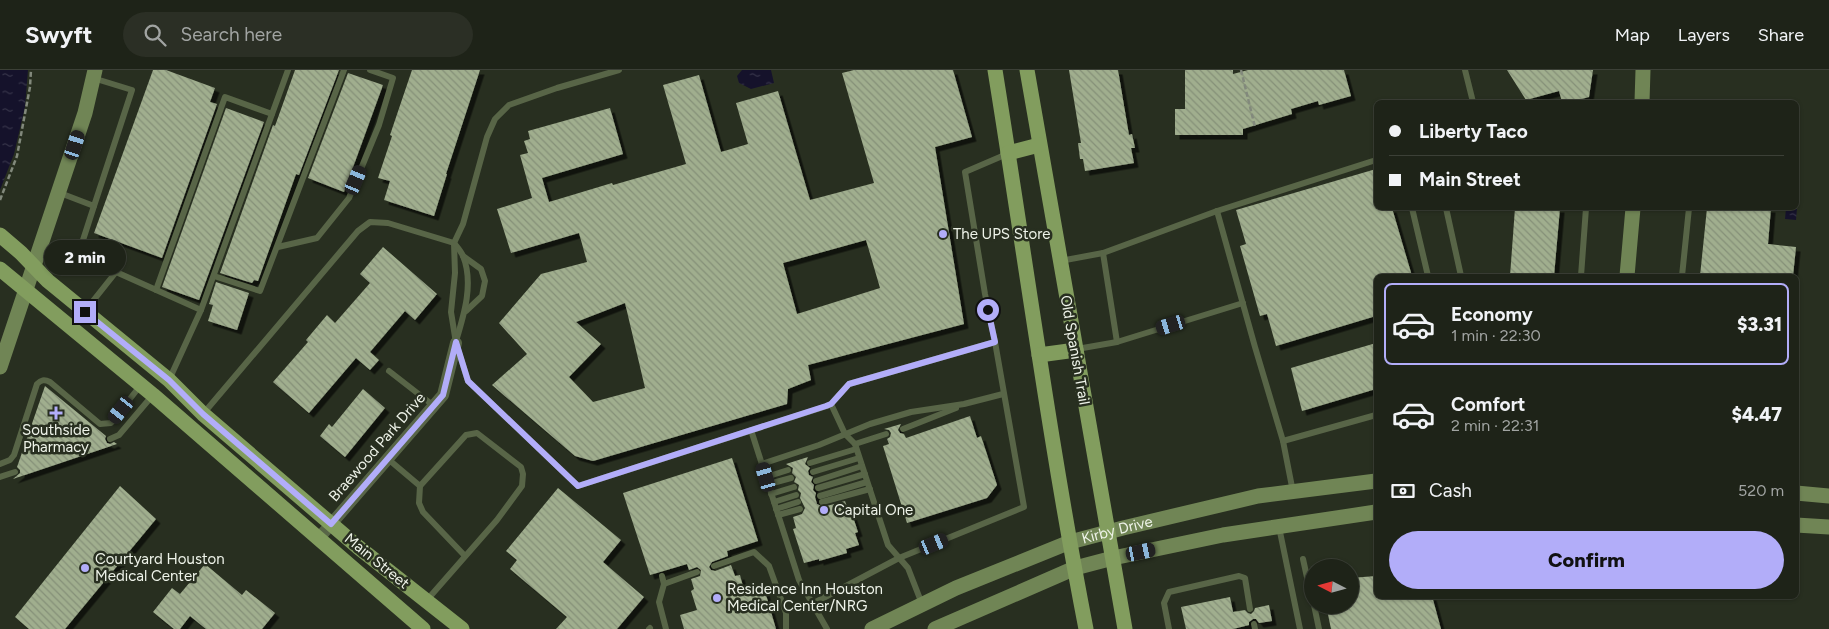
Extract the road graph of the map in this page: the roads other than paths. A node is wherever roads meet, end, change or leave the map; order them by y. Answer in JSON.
{"nodes":[{"id":1,"x":288,"y":70,"type":"edge"},
{"id":2,"x":344,"y":70,"type":"edge"},
{"id":3,"x":370,"y":70,"type":"edge"},
{"id":4,"x":619,"y":70,"type":"edge"},
{"id":5,"x":994,"y":70,"type":"edge"},
{"id":6,"x":1027,"y":70,"type":"edge"},
{"id":7,"x":1465,"y":70,"type":"edge"},
{"id":8,"x":1643,"y":70,"type":"edge"},
{"id":9,"x":94,"y":74,"type":"edge"},
{"id":10,"x":1472,"y":100,"type":"edge"},
{"id":11,"x":1642,"y":100,"type":"edge"},
{"id":12,"x":272,"y":114,"type":"junction"},
{"id":13,"x":1039,"y":145,"type":"junction"},
{"id":14,"x":1008,"y":153,"type":"junction"},
{"id":15,"x":1374,"y":161,"type":"edge"},
{"id":16,"x":60,"y":193,"type":"junction"},
{"id":17,"x":94,"y":206,"type":"junction"},
{"id":18,"x":1412,"y":210,"type":"edge"},
{"id":19,"x":1446,"y":210,"type":"edge"},
{"id":20,"x":1586,"y":210,"type":"edge"},
{"id":21,"x":1633,"y":210,"type":"edge"},
{"id":22,"x":1689,"y":210,"type":"edge"},
{"id":23,"x":1217,"y":211,"type":"junction"},
{"id":24,"x":0,"y":234,"type":"edge"},
{"id":25,"x":454,"y":243,"type":"junction"},
{"id":26,"x":278,"y":246,"type":"junction"},
{"id":27,"x":1103,"y":254,"type":"junction"},
{"id":28,"x":463,"y":256,"type":"junction"},
{"id":29,"x":1060,"y":261,"type":"junction"},
{"id":30,"x":35,"y":267,"type":"junction"},
{"id":31,"x":4,"y":272,"type":"edge"},
{"id":32,"x":116,"y":272,"type":"junction"},
{"id":33,"x":1428,"y":274,"type":"edge"},
{"id":34,"x":1461,"y":274,"type":"edge"},
{"id":35,"x":1581,"y":274,"type":"edge"},
{"id":36,"x":1627,"y":274,"type":"edge"},
{"id":37,"x":1682,"y":274,"type":"edge"},
{"id":38,"x":214,"y":276,"type":"junction"},
{"id":39,"x":156,"y":290,"type":"junction"},
{"id":40,"x":27,"y":291,"type":"junction"},
{"id":41,"x":1243,"y":303,"type":"junction"},
{"id":42,"x":201,"y":310,"type":"junction"},
{"id":43,"x":85,"y":312,"type":"junction"},
{"id":44,"x":465,"y":312,"type":"junction"},
{"id":45,"x":456,"y":342,"type":"junction"},
{"id":46,"x":995,"y":342,"type":"junction"},
{"id":47,"x":1117,"y":342,"type":"junction"},
{"id":48,"x":1076,"y":350,"type":"junction"},
{"id":49,"x":1039,"y":356,"type":"junction"},
{"id":50,"x":0,"y":367,"type":"edge"},
{"id":51,"x":389,"y":371,"type":"dead end"},
{"id":52,"x":169,"y":380,"type":"junction"},
{"id":53,"x":141,"y":385,"type":"junction"},
{"id":54,"x":1003,"y":394,"type":"junction"},
{"id":55,"x":153,"y":395,"type":"junction"},
{"id":56,"x":831,"y":404,"type":"junction"},
{"id":57,"x":964,"y":404,"type":"junction"},
{"id":58,"x":434,"y":406,"type":"junction"},
{"id":59,"x":203,"y":414,"type":"junction"},
{"id":60,"x":1374,"y":416,"type":"edge"},
{"id":61,"x":903,"y":429,"type":"dead end"},
{"id":62,"x":751,"y":430,"type":"junction"},
{"id":63,"x":845,"y":434,"type":"junction"},
{"id":64,"x":886,"y":434,"type":"dead end"},
{"id":65,"x":110,"y":439,"type":"dead end"},
{"id":66,"x":1283,"y":441,"type":"junction"},
{"id":67,"x":856,"y":447,"type":"junction"},
{"id":68,"x":388,"y":458,"type":"junction"},
{"id":69,"x":859,"y":458,"type":"junction"},
{"id":70,"x":810,"y":463,"type":"dead end"},
{"id":71,"x":0,"y":464,"type":"edge"},
{"id":72,"x":762,"y":464,"type":"junction"},
{"id":73,"x":862,"y":466,"type":"junction"},
{"id":74,"x":788,"y":470,"type":"dead end"},
{"id":75,"x":15,"y":472,"type":"dead end"},
{"id":76,"x":813,"y":472,"type":"dead end"},
{"id":77,"x":865,"y":474,"type":"junction"},
{"id":78,"x":0,"y":477,"type":"edge"},
{"id":79,"x":766,"y":477,"type":"junction"},
{"id":80,"x":791,"y":478,"type":"dead end"},
{"id":81,"x":816,"y":481,"type":"dead end"},
{"id":82,"x":1374,"y":481,"type":"edge"},
{"id":83,"x":769,"y":484,"type":"junction"},
{"id":84,"x":420,"y":486,"type":"junction"},
{"id":85,"x":868,"y":486,"type":"junction"},
{"id":86,"x":794,"y":487,"type":"dead end"},
{"id":87,"x":818,"y":488,"type":"dead end"},
{"id":88,"x":1293,"y":492,"type":"junction"},
{"id":89,"x":1799,"y":493,"type":"edge"},
{"id":90,"x":772,"y":494,"type":"junction"},
{"id":91,"x":796,"y":495,"type":"dead end"},
{"id":92,"x":1829,"y":496,"type":"edge"},
{"id":93,"x":821,"y":499,"type":"dead end"},
{"id":94,"x":799,"y":506,"type":"dead end"},
{"id":95,"x":776,"y":508,"type":"junction"},
{"id":96,"x":1374,"y":512,"type":"edge"},
{"id":97,"x":331,"y":524,"type":"junction"},
{"id":98,"x":1799,"y":525,"type":"edge"},
{"id":99,"x":1279,"y":526,"type":"junction"},
{"id":100,"x":1829,"y":527,"type":"edge"},
{"id":101,"x":1108,"y":532,"type":"junction"},
{"id":102,"x":319,"y":538,"type":"junction"},
{"id":103,"x":1070,"y":542,"type":"junction"},
{"id":104,"x":465,"y":556,"type":"junction"},
{"id":105,"x":899,"y":558,"type":"junction"},
{"id":106,"x":1113,"y":558,"type":"junction"},
{"id":107,"x":1302,"y":559,"type":"dead end"},
{"id":108,"x":714,"y":566,"type":"dead end"},
{"id":109,"x":1304,"y":567,"type":"edge"},
{"id":110,"x":1074,"y":568,"type":"junction"},
{"id":111,"x":697,"y":572,"type":"dead end"},
{"id":112,"x":662,"y":576,"type":"dead end"},
{"id":113,"x":664,"y":584,"type":"junction"},
{"id":114,"x":426,"y":601,"type":"junction"},
{"id":115,"x":812,"y":604,"type":"junction"},
{"id":116,"x":922,"y":604,"type":"junction"},
{"id":117,"x":1250,"y":609,"type":"dead end"},
{"id":118,"x":1316,"y":614,"type":"edge"},
{"id":119,"x":423,"y":629,"type":"edge"},
{"id":120,"x":462,"y":629,"type":"edge"},
{"id":121,"x":666,"y":629,"type":"edge"},
{"id":122,"x":786,"y":629,"type":"edge"},
{"id":123,"x":827,"y":629,"type":"edge"},
{"id":124,"x":872,"y":629,"type":"edge"},
{"id":125,"x":935,"y":629,"type":"edge"},
{"id":126,"x":1086,"y":629,"type":"edge"},
{"id":127,"x":1125,"y":629,"type":"edge"},
{"id":128,"x":1169,"y":629,"type":"edge"},
{"id":129,"x":1300,"y":629,"type":"edge"},
{"id":130,"x":1320,"y":629,"type":"edge"}],
"edges":[{"from":1,"to":12,"type":"lane"},
{"from":2,"to":26,"type":"lane"},
{"from":3,"to":26,"type":"lane"},
{"from":4,"to":25,"type":"lane"},
{"from":5,"to":14,"type":"main road"},
{"from":6,"to":13,"type":"main road","name":"Old Spanish Trail"},
{"from":7,"to":10,"type":"lane"},
{"from":8,"to":11,"type":"main road"},
{"from":9,"to":16,"type":"main road"},
{"from":9,"to":17,"type":"lane"},
{"from":12,"to":38,"type":"lane"},
{"from":12,"to":39,"type":"lane"},
{"from":13,"to":14,"type":"main road"},
{"from":13,"to":29,"type":"main road","name":"Old Spanish Trail"},
{"from":14,"to":46,"type":"lane"},
{"from":14,"to":49,"type":"main road"},
{"from":15,"to":23,"type":"lane"},
{"from":16,"to":17,"type":"lane"},
{"from":16,"to":30,"type":"main road"},
{"from":17,"to":32,"type":"lane"},
{"from":18,"to":33,"type":"lane"},
{"from":19,"to":34,"type":"lane"},
{"from":20,"to":35,"type":"lane"},
{"from":21,"to":36,"type":"main road"},
{"from":22,"to":37,"type":"lane"},
{"from":23,"to":27,"type":"lane"},
{"from":23,"to":41,"type":"lane"},
{"from":24,"to":30,"type":"main road","name":"Main Street"},
{"from":25,"to":28,"type":"lane"},
{"from":25,"to":45,"type":"lane"},
{"from":25,"to":59,"type":"lane"},
{"from":26,"to":38,"type":"lane"},
{"from":27,"to":29,"type":"lane"},
{"from":27,"to":47,"type":"lane"},
{"from":28,"to":44,"type":"lane"},
{"from":28,"to":44,"type":"lane"},
{"from":29,"to":48,"type":"main road","name":"Old Spanish Trail"},
{"from":30,"to":40,"type":"main road"},
{"from":30,"to":43,"type":"main road","name":"Main Street"},
{"from":31,"to":40,"type":"main road","name":"Main Street"},
{"from":32,"to":39,"type":"lane"},
{"from":32,"to":43,"type":"lane"},
{"from":38,"to":42,"type":"lane"},
{"from":39,"to":42,"type":"lane"},
{"from":40,"to":50,"type":"main road"},
{"from":40,"to":53,"type":"main road","name":"Main Street"},
{"from":41,"to":47,"type":"lane"},
{"from":41,"to":66,"type":"lane"},
{"from":42,"to":52,"type":"lane"},
{"from":43,"to":52,"type":"main road","name":"Main Street"},
{"from":44,"to":45,"type":"lane"},
{"from":45,"to":58,"type":"street","name":"Braewood Park Drive"},
{"from":45,"to":62,"type":"lane"},
{"from":46,"to":54,"type":"lane"},
{"from":46,"to":56,"type":"lane"},
{"from":47,"to":48,"type":"lane"},
{"from":48,"to":49,"type":"main road"},
{"from":48,"to":101,"type":"main road","name":"Old Spanish Trail"},
{"from":49,"to":103,"type":"main road"},
{"from":51,"to":58,"type":"lane"},
{"from":52,"to":59,"type":"main road","name":"Main Street"},
{"from":53,"to":55,"type":"main road","name":"Main Street"},
{"from":53,"to":71,"type":"lane"},
{"from":54,"to":57,"type":"lane"},
{"from":54,"to":105,"type":"lane"},
{"from":55,"to":65,"type":"lane"},
{"from":55,"to":102,"type":"main road","name":"Main Street"},
{"from":56,"to":62,"type":"lane"},
{"from":56,"to":63,"type":"lane"},
{"from":57,"to":61,"type":"lane"},
{"from":57,"to":63,"type":"lane"},
{"from":58,"to":68,"type":"street","name":"Braewood Park Drive"},
{"from":59,"to":97,"type":"main road","name":"Main Street"},
{"from":60,"to":66,"type":"lane"},
{"from":62,"to":72,"type":"lane"},
{"from":63,"to":67,"type":"lane"},
{"from":63,"to":72,"type":"lane"},
{"from":64,"to":67,"type":"lane"},
{"from":66,"to":88,"type":"lane"},
{"from":67,"to":69,"type":"lane"},
{"from":67,"to":70,"type":"lane"},
{"from":68,"to":84,"type":"lane"},
{"from":68,"to":97,"type":"street","name":"Braewood Park Drive"},
{"from":69,"to":73,"type":"lane"},
{"from":69,"to":76,"type":"lane"},
{"from":72,"to":79,"type":"lane"},
{"from":73,"to":77,"type":"lane"},
{"from":73,"to":81,"type":"lane"},
{"from":74,"to":79,"type":"lane"},
{"from":75,"to":78,"type":"lane"},
{"from":77,"to":85,"type":"lane"},
{"from":77,"to":87,"type":"lane"},
{"from":79,"to":83,"type":"lane"},
{"from":80,"to":83,"type":"lane"},
{"from":82,"to":88,"type":"main road","name":"Kirby Drive"},
{"from":83,"to":90,"type":"lane"},
{"from":84,"to":104,"type":"lane"},
{"from":84,"to":104,"type":"lane"},
{"from":85,"to":93,"type":"lane"},
{"from":85,"to":105,"type":"lane"},
{"from":86,"to":90,"type":"lane"},
{"from":88,"to":101,"type":"main road","name":"Kirby Drive"},
{"from":89,"to":92,"type":"main road"},
{"from":90,"to":95,"type":"lane"},
{"from":91,"to":95,"type":"lane"},
{"from":94,"to":95,"type":"lane"},
{"from":95,"to":115,"type":"lane"},
{"from":96,"to":99,"type":"main road","name":"Kirby Drive"},
{"from":97,"to":102,"type":"street","name":"Braewood Park Drive"},
{"from":97,"to":114,"type":"main road","name":"Main Street"},
{"from":98,"to":100,"type":"main road"},
{"from":99,"to":106,"type":"main road","name":"Kirby Drive"},
{"from":99,"to":129,"type":"lane"},
{"from":101,"to":103,"type":"main road","name":"Kirby Drive"},
{"from":101,"to":106,"type":"main road","name":"Old Spanish Trail"},
{"from":102,"to":119,"type":"main road","name":"Main Street"},
{"from":103,"to":110,"type":"main road"},
{"from":103,"to":116,"type":"main road","name":"Kirby Drive"},
{"from":104,"to":114,"type":"lane"},
{"from":105,"to":115,"type":"lane"},
{"from":105,"to":116,"type":"lane"},
{"from":106,"to":110,"type":"main road","name":"Kirby Drive"},
{"from":106,"to":127,"type":"main road","name":"Old Spanish Trail"},
{"from":107,"to":109,"type":"lane"},
{"from":108,"to":122,"type":"lane"},
{"from":110,"to":125,"type":"main road","name":"Kirby Drive"},
{"from":110,"to":126,"type":"main road"},
{"from":111,"to":113,"type":"lane"},
{"from":112,"to":113,"type":"lane"},
{"from":113,"to":121,"type":"lane"},
{"from":114,"to":120,"type":"main road","name":"Main Street"},
{"from":115,"to":123,"type":"lane"},
{"from":116,"to":124,"type":"main road","name":"Kirby Drive"},
{"from":117,"to":128,"type":"lane"},
{"from":118,"to":130,"type":"lane"}]}
